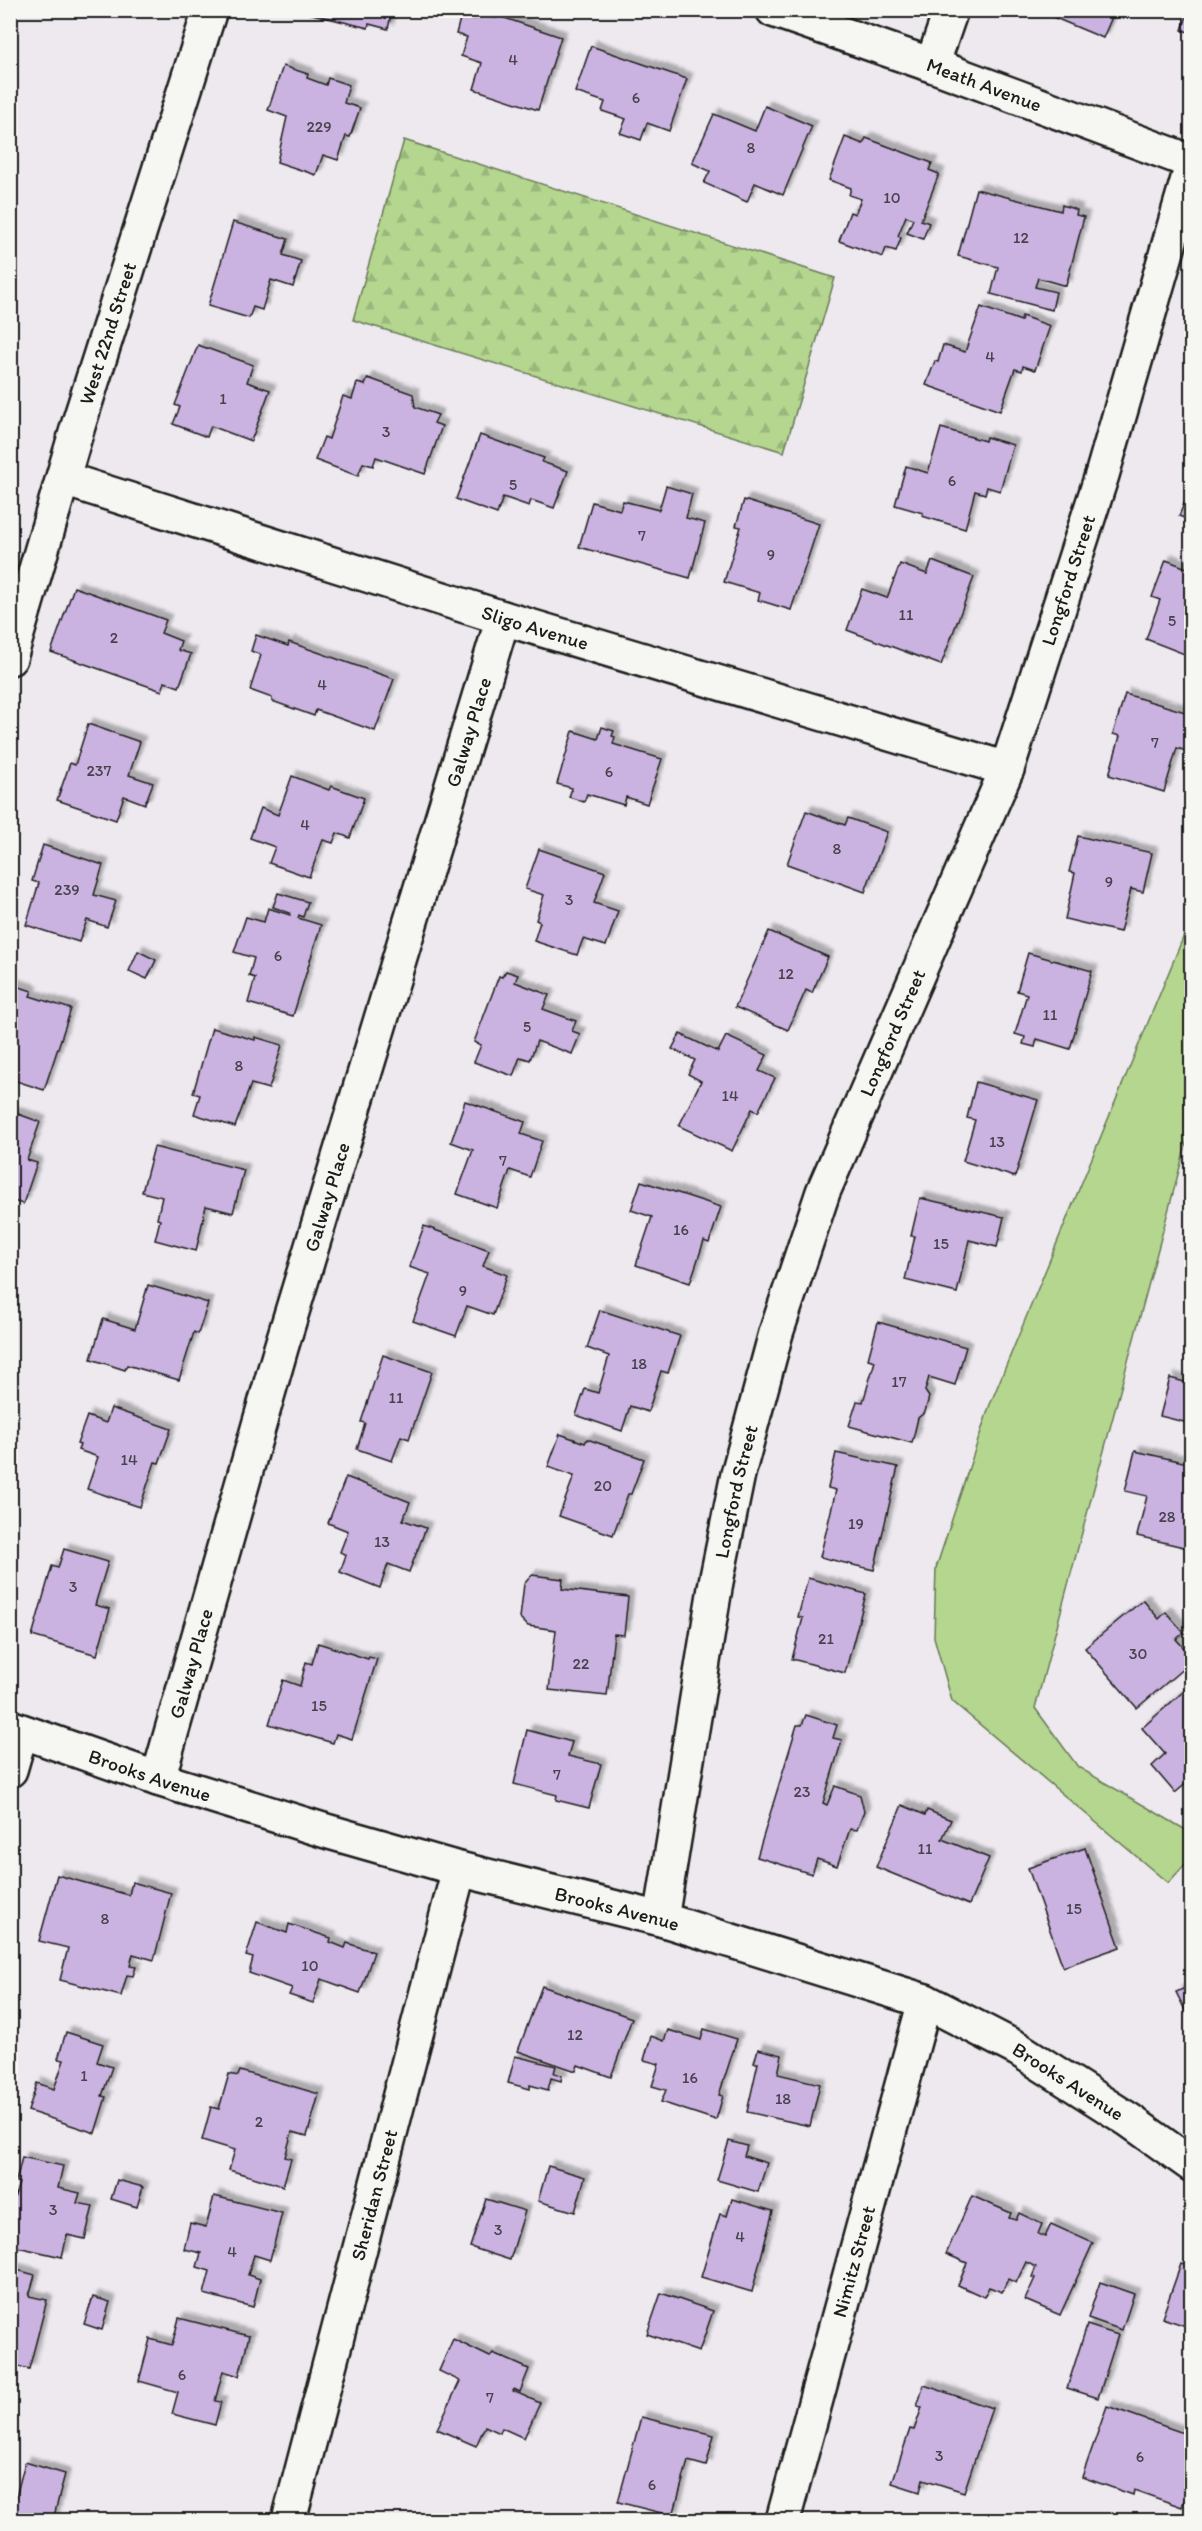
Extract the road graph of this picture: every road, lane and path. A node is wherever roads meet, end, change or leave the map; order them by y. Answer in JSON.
{"nodes":[{"id":1,"x":210,"y":10,"type":"edge"},
{"id":2,"x":773,"y":10,"type":"edge"},
{"id":3,"x":951,"y":10,"type":"edge"},
{"id":4,"x":932,"y":65,"type":"junction"},
{"id":5,"x":1191,"y":163,"type":"edge"},
{"id":6,"x":64,"y":478,"type":"junction"},
{"id":7,"x":503,"y":618,"type":"junction"},
{"id":8,"x":10,"y":658,"type":"edge"},
{"id":9,"x":1007,"y":769,"type":"junction"},
{"id":10,"x":16,"y":1729,"type":"edge"},
{"id":11,"x":10,"y":1770,"type":"edge"},
{"id":12,"x":158,"y":1779,"type":"junction"},
{"id":13,"x":459,"y":1869,"type":"junction"},
{"id":14,"x":661,"y":1919,"type":"junction"},
{"id":15,"x":925,"y":2001,"type":"junction"},
{"id":16,"x":1191,"y":2165,"type":"edge"},
{"id":17,"x":289,"y":2520,"type":"edge"},
{"id":18,"x":783,"y":2520,"type":"edge"}],
"edges":[{"from":1,"to":6,"type":"street","name":"West 22nd Street"},
{"from":2,"to":4,"type":"street","name":"Meath Avenue"},
{"from":3,"to":4,"type":"street"},
{"from":4,"to":5,"type":"street","name":"Meath Avenue"},
{"from":5,"to":9,"type":"street","name":"Longford Street"},
{"from":6,"to":7,"type":"street","name":"Sligo Avenue"},
{"from":6,"to":8,"type":"street","name":"West 22nd Street"},
{"from":7,"to":9,"type":"street","name":"Sligo Avenue"},
{"from":7,"to":12,"type":"street","name":"Galway Place"},
{"from":9,"to":14,"type":"street","name":"Longford Street"},
{"from":10,"to":11,"type":"street"},
{"from":10,"to":12,"type":"street","name":"Brooks Avenue"},
{"from":12,"to":13,"type":"street","name":"Brooks Avenue"},
{"from":13,"to":14,"type":"street","name":"Brooks Avenue"},
{"from":13,"to":17,"type":"street","name":"Sheridan Street"},
{"from":14,"to":15,"type":"street","name":"Brooks Avenue"},
{"from":15,"to":16,"type":"street","name":"Brooks Avenue"},
{"from":15,"to":18,"type":"street","name":"Nimitz Street"}]}
